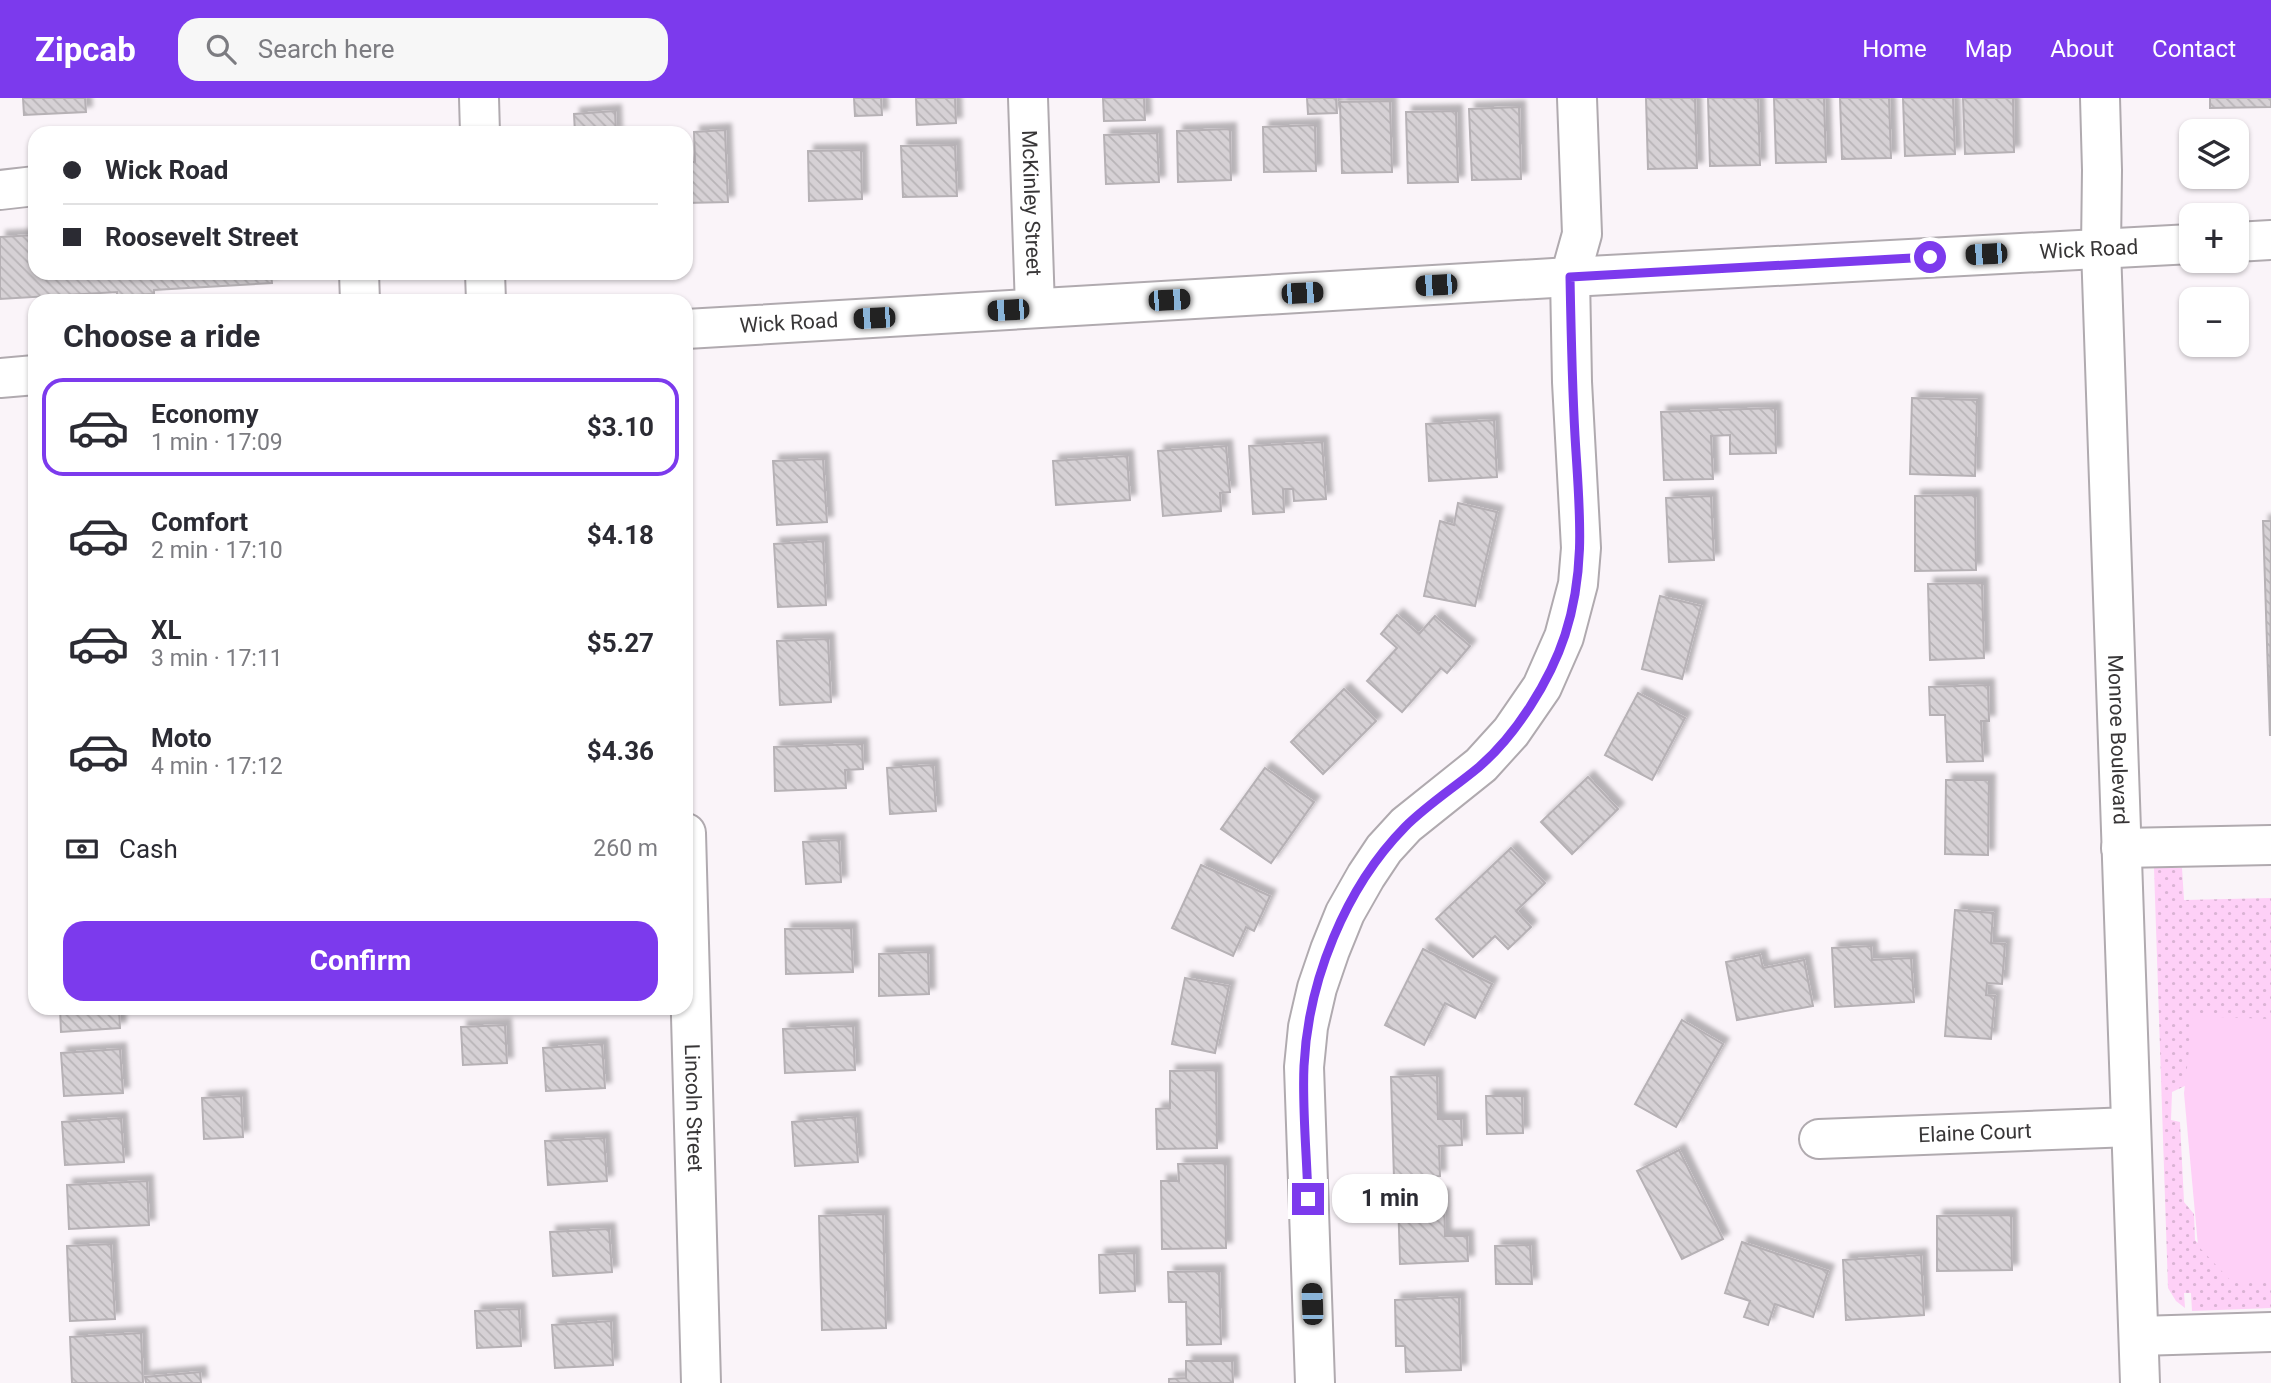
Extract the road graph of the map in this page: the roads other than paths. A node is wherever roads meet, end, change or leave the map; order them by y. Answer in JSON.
{"nodes":[{"id":1,"x":479,"y":98,"type":"edge"},
{"id":2,"x":1028,"y":98,"type":"edge"},
{"id":3,"x":1577,"y":98,"type":"edge"},
{"id":4,"x":2100,"y":98,"type":"edge"},
{"id":5,"x":480,"y":126,"type":"edge"},
{"id":6,"x":28,"y":187,"type":"edge"},
{"id":7,"x":0,"y":190,"type":"edge"},
{"id":8,"x":2271,"y":240,"type":"edge"},
{"id":9,"x":2249,"y":241,"type":"edge"},
{"id":10,"x":2179,"y":245,"type":"edge"},
{"id":11,"x":2101,"y":248,"type":"junction"},
{"id":12,"x":1570,"y":277,"type":"junction"},
{"id":13,"x":1035,"y":308,"type":"junction"},
{"id":14,"x":693,"y":329,"type":"edge"},
{"id":15,"x":28,"y":376,"type":"edge"},
{"id":16,"x":0,"y":378,"type":"edge"},
{"id":17,"x":2271,"y":845,"type":"edge"},
{"id":18,"x":2121,"y":848,"type":"junction"},
{"id":19,"x":691,"y":1015,"type":"edge"},
{"id":20,"x":2131,"y":1128,"type":"junction"},
{"id":21,"x":1819,"y":1139,"type":"dead end"},
{"id":22,"x":2271,"y":1332,"type":"edge"},
{"id":23,"x":2139,"y":1336,"type":"junction"},
{"id":24,"x":701,"y":1383,"type":"edge"},
{"id":25,"x":1315,"y":1383,"type":"edge"},
{"id":26,"x":2140,"y":1383,"type":"edge"}],
"edges":[{"from":1,"to":5,"type":"street"},
{"from":2,"to":13,"type":"street","name":"McKinley Street"},
{"from":3,"to":12,"type":"street"},
{"from":4,"to":11,"type":"street","name":"Monroe Boulevard"},
{"from":6,"to":7,"type":"street"},
{"from":8,"to":9,"type":"street"},
{"from":10,"to":11,"type":"street","name":"Wick Road"},
{"from":11,"to":12,"type":"street","name":"Wick Road"},
{"from":11,"to":18,"type":"street","name":"Monroe Boulevard"},
{"from":12,"to":13,"type":"street","name":"Wick Road"},
{"from":12,"to":25,"type":"street"},
{"from":13,"to":14,"type":"street","name":"Wick Road"},
{"from":15,"to":16,"type":"street"},
{"from":17,"to":18,"type":"street"},
{"from":18,"to":20,"type":"street","name":"Monroe Boulevard"},
{"from":19,"to":24,"type":"street","name":"Lincoln Street"},
{"from":20,"to":21,"type":"street","name":"Elaine Court"},
{"from":20,"to":23,"type":"street","name":"Monroe Boulevard"},
{"from":22,"to":23,"type":"street"},
{"from":23,"to":26,"type":"street","name":"Monroe Boulevard"}]}
